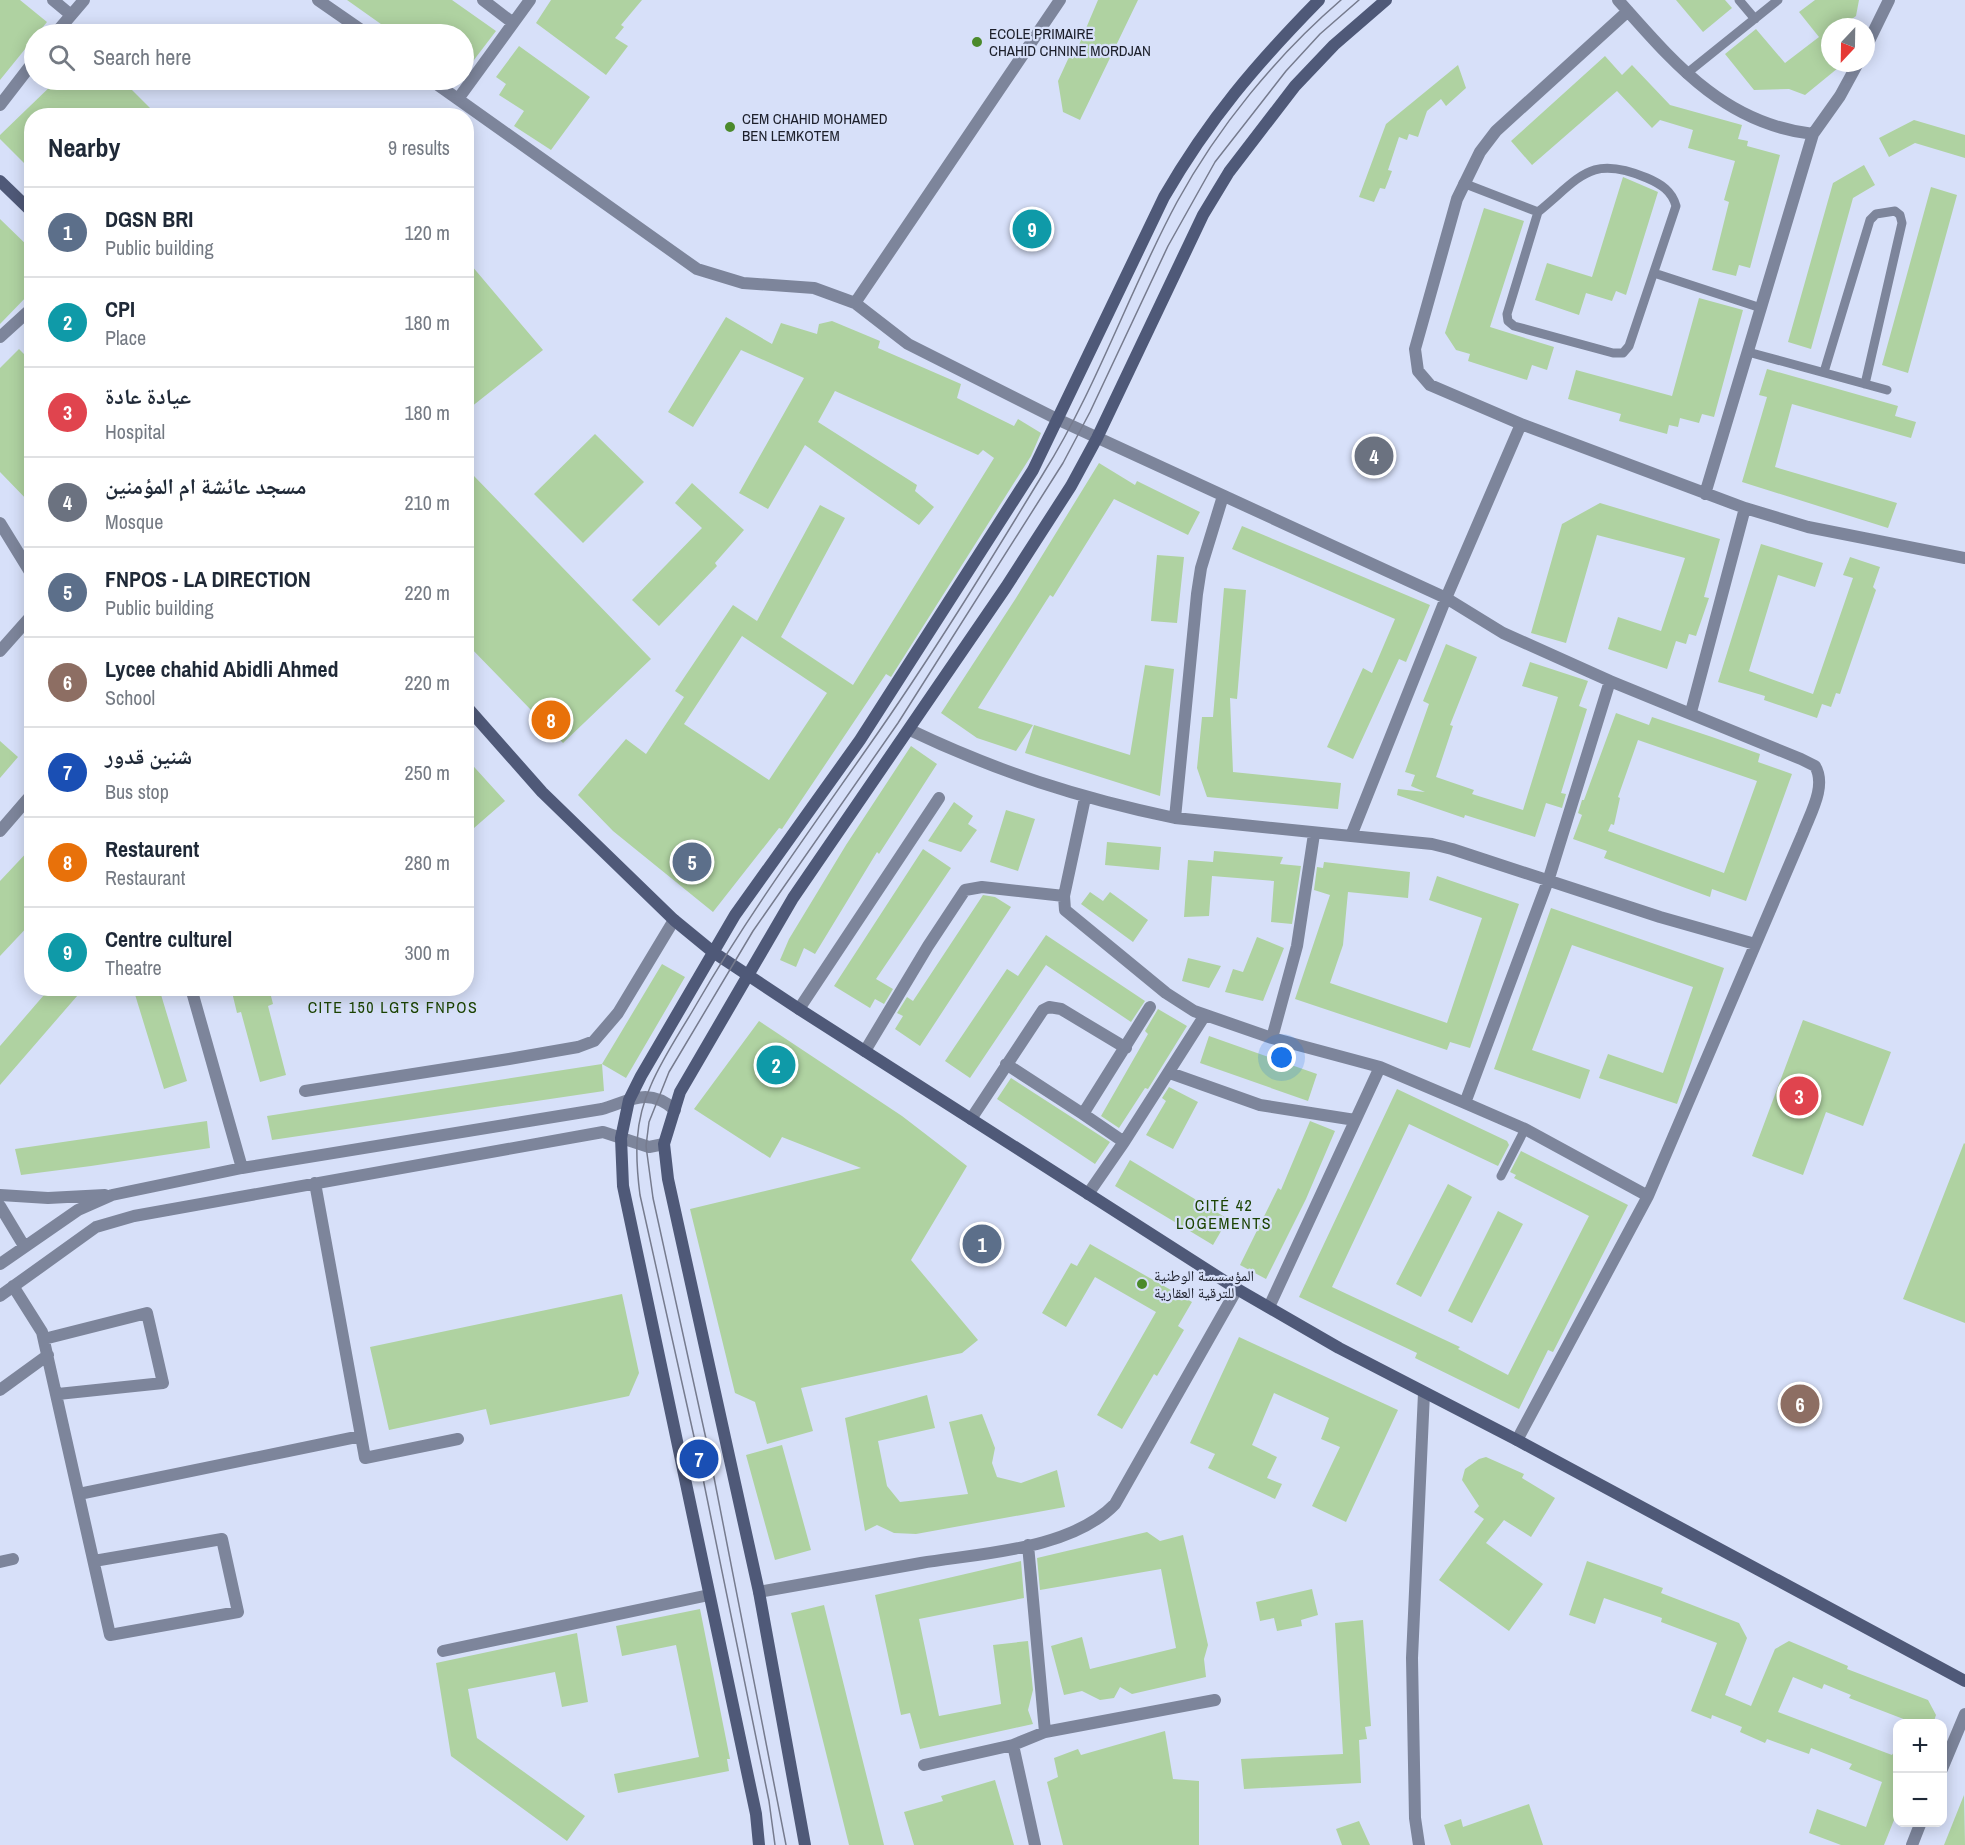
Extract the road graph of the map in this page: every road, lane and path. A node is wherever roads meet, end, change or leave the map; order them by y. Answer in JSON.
{"nodes":[{"id":1,"x":52,"y":0,"type":"edge"},
{"id":2,"x":84,"y":0,"type":"edge"},
{"id":3,"x":318,"y":0,"type":"edge"},
{"id":4,"x":483,"y":0,"type":"edge"},
{"id":5,"x":530,"y":0,"type":"edge"},
{"id":6,"x":1060,"y":0,"type":"edge"},
{"id":7,"x":1319,"y":0,"type":"edge"},
{"id":8,"x":1386,"y":0,"type":"edge"},
{"id":9,"x":1618,"y":0,"type":"edge"},
{"id":10,"x":1739,"y":0,"type":"edge"},
{"id":11,"x":1778,"y":0,"type":"edge"},
{"id":12,"x":1888,"y":0,"type":"edge"},
{"id":13,"x":1628,"y":10,"type":"junction"},
{"id":14,"x":71,"y":15,"type":"junction"},
{"id":15,"x":1755,"y":19,"type":"junction"},
{"id":16,"x":513,"y":23,"type":"junction"},
{"id":17,"x":63,"y":24,"type":"edge"},
{"id":18,"x":353,"y":24,"type":"edge"},
{"id":19,"x":1875,"y":28,"type":"edge"},
{"id":20,"x":1853,"y":72,"type":"edge"},
{"id":21,"x":24,"y":74,"type":"edge"},
{"id":22,"x":1686,"y":74,"type":"junction"},
{"id":23,"x":474,"y":77,"type":"edge"},
{"id":24,"x":445,"y":90,"type":"edge"},
{"id":25,"x":465,"y":90,"type":"edge"},
{"id":26,"x":458,"y":99,"type":"junction"},
{"id":27,"x":0,"y":105,"type":"edge"},
{"id":28,"x":471,"y":108,"type":"edge"},
{"id":29,"x":474,"y":110,"type":"edge"},
{"id":30,"x":1813,"y":134,"type":"junction"},
{"id":31,"x":0,"y":181,"type":"edge"},
{"id":32,"x":1463,"y":183,"type":"junction"},
{"id":33,"x":24,"y":204,"type":"edge"},
{"id":34,"x":1538,"y":212,"type":"junction"},
{"id":35,"x":1654,"y":273,"type":"junction"},
{"id":36,"x":855,"y":303,"type":"junction"},
{"id":37,"x":1761,"y":308,"type":"junction"},
{"id":38,"x":24,"y":315,"type":"edge"},
{"id":39,"x":0,"y":337,"type":"edge"},
{"id":40,"x":1748,"y":352,"type":"junction"},
{"id":41,"x":1824,"y":372,"type":"junction"},
{"id":42,"x":1865,"y":384,"type":"junction"},
{"id":43,"x":1887,"y":390,"type":"dead end"},
{"id":44,"x":1059,"y":420,"type":"junction"},
{"id":45,"x":1521,"y":424,"type":"junction"},
{"id":46,"x":1097,"y":438,"type":"junction"},
{"id":47,"x":1705,"y":494,"type":"junction"},
{"id":48,"x":1223,"y":496,"type":"junction"},
{"id":49,"x":1745,"y":508,"type":"junction"},
{"id":50,"x":0,"y":523,"type":"edge"},
{"id":51,"x":1965,"y":558,"type":"edge"},
{"id":52,"x":24,"y":562,"type":"edge"},
{"id":53,"x":1446,"y":598,"type":"junction"},
{"id":54,"x":24,"y":624,"type":"edge"},
{"id":55,"x":0,"y":651,"type":"edge"},
{"id":56,"x":1610,"y":681,"type":"junction"},
{"id":57,"x":1691,"y":712,"type":"junction"},
{"id":58,"x":474,"y":715,"type":"edge"},
{"id":59,"x":910,"y":730,"type":"junction"},
{"id":60,"x":939,"y":798,"type":"dead end"},
{"id":61,"x":1085,"y":798,"type":"junction"},
{"id":62,"x":24,"y":803,"type":"edge"},
{"id":63,"x":1175,"y":818,"type":"junction"},
{"id":64,"x":0,"y":831,"type":"edge"},
{"id":65,"x":1314,"y":834,"type":"junction"},
{"id":66,"x":1351,"y":836,"type":"junction"},
{"id":67,"x":1549,"y":878,"type":"junction"},
{"id":68,"x":1064,"y":896,"type":"junction"},
{"id":69,"x":674,"y":920,"type":"junction"},
{"id":70,"x":1755,"y":944,"type":"junction"},
{"id":71,"x":713,"y":952,"type":"junction"},
{"id":72,"x":751,"y":975,"type":"junction"},
{"id":73,"x":193,"y":996,"type":"edge"},
{"id":74,"x":1150,"y":1007,"type":"dead end"},
{"id":75,"x":799,"y":1008,"type":"junction"},
{"id":76,"x":1205,"y":1015,"type":"junction"},
{"id":77,"x":1272,"y":1038,"type":"junction"},
{"id":78,"x":1126,"y":1048,"type":"junction"},
{"id":79,"x":865,"y":1051,"type":"junction"},
{"id":80,"x":1006,"y":1064,"type":"junction"},
{"id":81,"x":1380,"y":1066,"type":"junction"},
{"id":82,"x":1170,"y":1073,"type":"junction"},
{"id":83,"x":304,"y":1091,"type":"dead end"},
{"id":84,"x":629,"y":1100,"type":"junction"},
{"id":85,"x":1465,"y":1103,"type":"junction"},
{"id":86,"x":675,"y":1110,"type":"junction"},
{"id":87,"x":1083,"y":1114,"type":"junction"},
{"id":88,"x":972,"y":1119,"type":"junction"},
{"id":89,"x":1355,"y":1120,"type":"junction"},
{"id":90,"x":1525,"y":1129,"type":"junction"},
{"id":91,"x":621,"y":1138,"type":"junction"},
{"id":92,"x":1124,"y":1142,"type":"junction"},
{"id":93,"x":664,"y":1143,"type":"junction"},
{"id":94,"x":242,"y":1168,"type":"junction"},
{"id":95,"x":1501,"y":1176,"type":"dead end"},
{"id":96,"x":315,"y":1183,"type":"junction"},
{"id":97,"x":1088,"y":1194,"type":"junction"},
{"id":98,"x":0,"y":1195,"type":"edge"},
{"id":99,"x":112,"y":1195,"type":"junction"},
{"id":100,"x":1648,"y":1196,"type":"junction"},
{"id":101,"x":0,"y":1206,"type":"edge"},
{"id":102,"x":24,"y":1245,"type":"junction"},
{"id":103,"x":0,"y":1264,"type":"edge"},
{"id":104,"x":14,"y":1286,"type":"junction"},
{"id":105,"x":1237,"y":1289,"type":"junction"},
{"id":106,"x":0,"y":1296,"type":"edge"},
{"id":107,"x":1269,"y":1307,"type":"junction"},
{"id":108,"x":44,"y":1339,"type":"junction"},
{"id":109,"x":48,"y":1355,"type":"junction"},
{"id":110,"x":0,"y":1390,"type":"edge"},
{"id":111,"x":1424,"y":1393,"type":"junction"},
{"id":112,"x":58,"y":1394,"type":"junction"},
{"id":113,"x":361,"y":1436,"type":"junction"},
{"id":114,"x":458,"y":1439,"type":"dead end"},
{"id":115,"x":1517,"y":1440,"type":"junction"},
{"id":116,"x":79,"y":1494,"type":"junction"},
{"id":117,"x":1028,"y":1545,"type":"junction"},
{"id":118,"x":94,"y":1561,"type":"junction"},
{"id":119,"x":759,"y":1592,"type":"junction"},
{"id":120,"x":709,"y":1595,"type":"junction"},
{"id":121,"x":443,"y":1651,"type":"dead end"},
{"id":122,"x":1965,"y":1681,"type":"edge"},
{"id":123,"x":1215,"y":1700,"type":"dead end"},
{"id":124,"x":1965,"y":1714,"type":"edge"},
{"id":125,"x":1045,"y":1732,"type":"junction"},
{"id":126,"x":1013,"y":1745,"type":"junction"},
{"id":127,"x":1947,"y":1758,"type":"edge"},
{"id":128,"x":924,"y":1765,"type":"dead end"},
{"id":129,"x":1919,"y":1827,"type":"edge"},
{"id":130,"x":759,"y":1845,"type":"edge"},
{"id":131,"x":805,"y":1845,"type":"edge"},
{"id":132,"x":1035,"y":1845,"type":"edge"},
{"id":133,"x":1419,"y":1845,"type":"edge"},
{"id":134,"x":1912,"y":1845,"type":"edge"}],
"edges":[{"from":1,"to":14,"type":"street"},
{"from":2,"to":14,"type":"street"},
{"from":3,"to":18,"type":"street"},
{"from":4,"to":16,"type":"street"},
{"from":5,"to":16,"type":"street"},
{"from":6,"to":36,"type":"street"},
{"from":7,"to":44,"type":"street"},
{"from":8,"to":46,"type":"street"},
{"from":9,"to":13,"type":"street"},
{"from":10,"to":15,"type":"lane"},
{"from":11,"to":15,"type":"lane"},
{"from":12,"to":19,"type":"street"},
{"from":13,"to":22,"type":"street"},
{"from":13,"to":32,"type":"street"},
{"from":14,"to":17,"type":"street"},
{"from":15,"to":22,"type":"lane"},
{"from":16,"to":23,"type":"street"},
{"from":20,"to":30,"type":"street"},
{"from":21,"to":27,"type":"street"},
{"from":22,"to":30,"type":"street"},
{"from":24,"to":26,"type":"street"},
{"from":25,"to":26,"type":"street"},
{"from":26,"to":28,"type":"street"},
{"from":29,"to":36,"type":"street"},
{"from":30,"to":37,"type":"street"},
{"from":31,"to":33,"type":"street"},
{"from":32,"to":34,"type":"lane"},
{"from":32,"to":45,"type":"street"},
{"from":34,"to":35,"type":"lane"},
{"from":34,"to":35,"type":"lane"},
{"from":35,"to":37,"type":"lane"},
{"from":36,"to":44,"type":"street"},
{"from":37,"to":40,"type":"street"},
{"from":38,"to":39,"type":"street"},
{"from":40,"to":41,"type":"lane"},
{"from":40,"to":47,"type":"street"},
{"from":41,"to":42,"type":"lane"},
{"from":41,"to":42,"type":"lane"},
{"from":42,"to":43,"type":"lane"},
{"from":44,"to":46,"type":"street"},
{"from":44,"to":71,"type":"street"},
{"from":45,"to":47,"type":"street"},
{"from":45,"to":53,"type":"street"},
{"from":46,"to":48,"type":"street"},
{"from":46,"to":59,"type":"street"},
{"from":47,"to":49,"type":"street"},
{"from":48,"to":53,"type":"street"},
{"from":48,"to":63,"type":"street"},
{"from":49,"to":51,"type":"street"},
{"from":49,"to":57,"type":"street"},
{"from":50,"to":52,"type":"street"},
{"from":53,"to":56,"type":"street"},
{"from":53,"to":66,"type":"street"},
{"from":54,"to":55,"type":"street"},
{"from":56,"to":57,"type":"street"},
{"from":56,"to":67,"type":"street"},
{"from":57,"to":70,"type":"street"},
{"from":58,"to":69,"type":"street"},
{"from":59,"to":61,"type":"street"},
{"from":59,"to":72,"type":"street"},
{"from":60,"to":75,"type":"street"},
{"from":61,"to":63,"type":"street"},
{"from":61,"to":68,"type":"street"},
{"from":62,"to":64,"type":"street"},
{"from":63,"to":65,"type":"street"},
{"from":65,"to":66,"type":"street"},
{"from":65,"to":77,"type":"street"},
{"from":66,"to":67,"type":"street"},
{"from":67,"to":70,"type":"street"},
{"from":67,"to":85,"type":"street"},
{"from":68,"to":76,"type":"street"},
{"from":68,"to":79,"type":"street"},
{"from":69,"to":71,"type":"street"},
{"from":69,"to":83,"type":"street"},
{"from":70,"to":100,"type":"street"},
{"from":71,"to":72,"type":"street"},
{"from":71,"to":84,"type":"street"},
{"from":72,"to":75,"type":"street"},
{"from":72,"to":86,"type":"street"},
{"from":73,"to":94,"type":"street"},
{"from":74,"to":78,"type":"street"},
{"from":75,"to":79,"type":"street"},
{"from":76,"to":77,"type":"street"},
{"from":76,"to":82,"type":"street"},
{"from":77,"to":81,"type":"street"},
{"from":78,"to":80,"type":"street"},
{"from":78,"to":87,"type":"street"},
{"from":79,"to":88,"type":"street"},
{"from":80,"to":87,"type":"street"},
{"from":80,"to":88,"type":"street"},
{"from":81,"to":85,"type":"street"},
{"from":81,"to":89,"type":"street"},
{"from":82,"to":89,"type":"street"},
{"from":82,"to":92,"type":"street"},
{"from":84,"to":86,"type":"street"},
{"from":84,"to":91,"type":"street"},
{"from":84,"to":94,"type":"street"},
{"from":85,"to":90,"type":"street"},
{"from":86,"to":93,"type":"street"},
{"from":87,"to":92,"type":"street"},
{"from":88,"to":97,"type":"street"},
{"from":89,"to":107,"type":"street"},
{"from":90,"to":95,"type":"lane"},
{"from":90,"to":100,"type":"street"},
{"from":91,"to":93,"type":"street"},
{"from":91,"to":96,"type":"street"},
{"from":91,"to":120,"type":"street"},
{"from":92,"to":97,"type":"street"},
{"from":93,"to":119,"type":"street"},
{"from":94,"to":99,"type":"street"},
{"from":96,"to":104,"type":"street"},
{"from":96,"to":113,"type":"street"},
{"from":97,"to":105,"type":"street"},
{"from":98,"to":99,"type":"street"},
{"from":99,"to":102,"type":"street"},
{"from":100,"to":115,"type":"street"},
{"from":101,"to":102,"type":"street"},
{"from":102,"to":103,"type":"street"},
{"from":104,"to":106,"type":"street"},
{"from":104,"to":108,"type":"street"},
{"from":105,"to":107,"type":"street"},
{"from":105,"to":117,"type":"street"},
{"from":107,"to":111,"type":"street"},
{"from":108,"to":109,"type":"street"},
{"from":108,"to":112,"type":"street"},
{"from":109,"to":110,"type":"street"},
{"from":109,"to":112,"type":"street"},
{"from":111,"to":115,"type":"street"},
{"from":111,"to":133,"type":"street"},
{"from":112,"to":116,"type":"street"},
{"from":113,"to":114,"type":"street"},
{"from":113,"to":116,"type":"street"},
{"from":115,"to":122,"type":"street"},
{"from":116,"to":118,"type":"street"},
{"from":117,"to":119,"type":"street"},
{"from":117,"to":125,"type":"street"},
{"from":118,"to":118,"type":"street"},
{"from":119,"to":131,"type":"street"},
{"from":120,"to":121,"type":"street"},
{"from":120,"to":130,"type":"street"},
{"from":123,"to":125,"type":"street"},
{"from":124,"to":127,"type":"street"},
{"from":125,"to":126,"type":"street"},
{"from":126,"to":128,"type":"street"},
{"from":126,"to":132,"type":"street"},
{"from":129,"to":134,"type":"street"}]}
